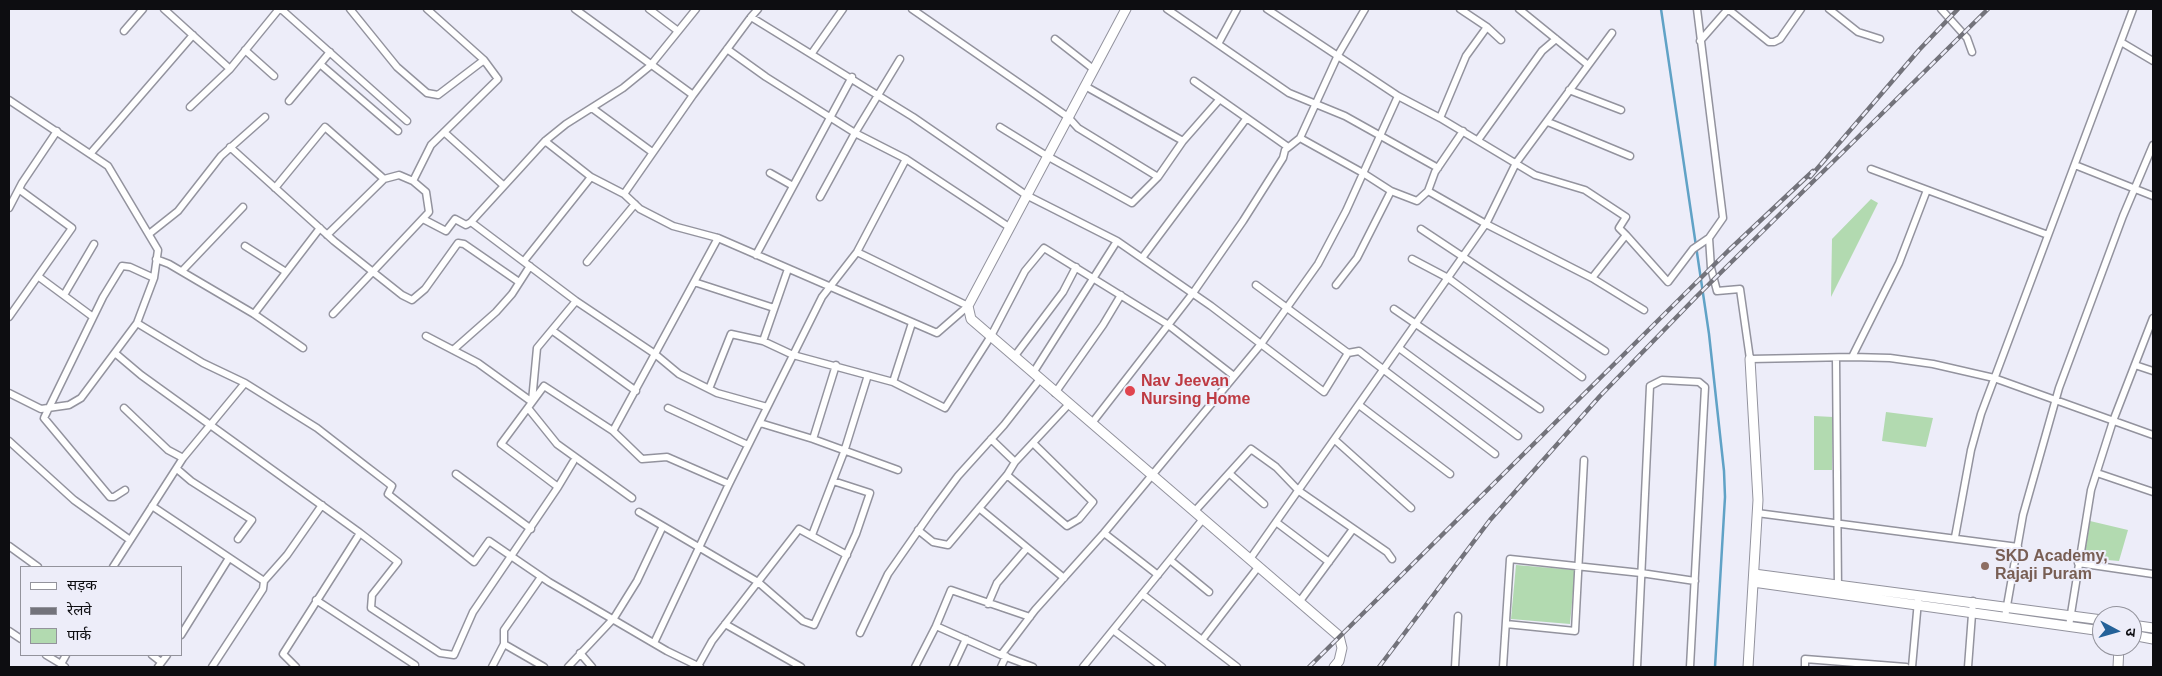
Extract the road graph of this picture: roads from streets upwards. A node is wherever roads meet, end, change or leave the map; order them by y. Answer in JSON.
{"nodes":[{"id":1,"x":143,"y":9,"type":"edge"},
{"id":2,"x":164,"y":9,"type":"edge"},
{"id":3,"x":280,"y":9,"type":"edge"},
{"id":4,"x":350,"y":9,"type":"edge"},
{"id":5,"x":427,"y":9,"type":"edge"},
{"id":6,"x":575,"y":9,"type":"edge"},
{"id":7,"x":649,"y":9,"type":"edge"},
{"id":8,"x":696,"y":9,"type":"edge"},
{"id":9,"x":758,"y":9,"type":"edge"},
{"id":10,"x":843,"y":9,"type":"edge"},
{"id":11,"x":912,"y":9,"type":"edge"},
{"id":12,"x":930,"y":9,"type":"edge"},
{"id":13,"x":1126,"y":9,"type":"edge"},
{"id":14,"x":1167,"y":9,"type":"edge"},
{"id":15,"x":1237,"y":9,"type":"edge"},
{"id":16,"x":1267,"y":9,"type":"edge"},
{"id":17,"x":1365,"y":9,"type":"edge"},
{"id":18,"x":1460,"y":9,"type":"edge"},
{"id":19,"x":1519,"y":9,"type":"edge"},
{"id":20,"x":1697,"y":9,"type":"edge"},
{"id":21,"x":1728,"y":9,"type":"edge"},
{"id":22,"x":1800,"y":9,"type":"edge"},
{"id":23,"x":1829,"y":9,"type":"edge"},
{"id":24,"x":1941,"y":9,"type":"edge"},
{"id":25,"x":2133,"y":9,"type":"edge"},
{"id":26,"x":750,"y":17,"type":"junction"},
{"id":27,"x":926,"y":17,"type":"junction"},
{"id":28,"x":1487,"y":27,"type":"junction"},
{"id":29,"x":124,"y":31,"type":"dead end"},
{"id":30,"x":678,"y":31,"type":"junction"},
{"id":31,"x":1612,"y":33,"type":"dead end"},
{"id":32,"x":193,"y":35,"type":"junction"},
{"id":33,"x":1055,"y":39,"type":"dead end"},
{"id":34,"x":1556,"y":39,"type":"junction"},
{"id":35,"x":1880,"y":39,"type":"dead end"},
{"id":36,"x":1501,"y":40,"type":"dead end"},
{"id":37,"x":1700,"y":41,"type":"junction"},
{"id":38,"x":2121,"y":42,"type":"junction"},
{"id":39,"x":1218,"y":44,"type":"junction"},
{"id":40,"x":727,"y":49,"type":"junction"},
{"id":41,"x":245,"y":50,"type":"junction"},
{"id":42,"x":330,"y":52,"type":"junction"},
{"id":43,"x":1972,"y":52,"type":"dead end"},
{"id":44,"x":812,"y":53,"type":"junction"},
{"id":45,"x":1338,"y":55,"type":"junction"},
{"id":46,"x":900,"y":59,"type":"dead end"},
{"id":47,"x":484,"y":60,"type":"junction"},
{"id":48,"x":2153,"y":61,"type":"edge"},
{"id":49,"x":320,"y":64,"type":"junction"},
{"id":50,"x":1588,"y":65,"type":"junction"},
{"id":51,"x":650,"y":66,"type":"junction"},
{"id":52,"x":1092,"y":68,"type":"junction"},
{"id":53,"x":230,"y":69,"type":"junction"},
{"id":54,"x":274,"y":76,"type":"dead end"},
{"id":55,"x":852,"y":77,"type":"junction"},
{"id":56,"x":1194,"y":81,"type":"dead end"},
{"id":57,"x":1086,"y":86,"type":"junction"},
{"id":58,"x":1570,"y":90,"type":"junction"},
{"id":59,"x":878,"y":94,"type":"junction"},
{"id":60,"x":693,"y":95,"type":"junction"},
{"id":61,"x":1398,"y":96,"type":"junction"},
{"id":62,"x":9,"y":100,"type":"edge"},
{"id":63,"x":1219,"y":100,"type":"junction"},
{"id":64,"x":290,"y":101,"type":"dead end"},
{"id":65,"x":1316,"y":104,"type":"junction"},
{"id":66,"x":190,"y":107,"type":"dead end"},
{"id":67,"x":592,"y":108,"type":"junction"},
{"id":68,"x":1621,"y":110,"type":"dead end"},
{"id":69,"x":265,"y":117,"type":"dead end"},
{"id":70,"x":830,"y":117,"type":"junction"},
{"id":71,"x":1068,"y":117,"type":"junction"},
{"id":72,"x":1440,"y":118,"type":"junction"},
{"id":73,"x":1246,"y":119,"type":"junction"},
{"id":74,"x":407,"y":121,"type":"dead end"},
{"id":75,"x":1548,"y":122,"type":"junction"},
{"id":76,"x":1000,"y":127,"type":"dead end"},
{"id":77,"x":57,"y":131,"type":"junction"},
{"id":78,"x":398,"y":131,"type":"dead end"},
{"id":79,"x":1462,"y":131,"type":"junction"},
{"id":80,"x":444,"y":132,"type":"junction"},
{"id":81,"x":855,"y":133,"type":"junction"},
{"id":82,"x":1380,"y":137,"type":"junction"},
{"id":83,"x":1300,"y":138,"type":"junction"},
{"id":84,"x":1478,"y":140,"type":"junction"},
{"id":85,"x":544,"y":141,"type":"junction"},
{"id":86,"x":1183,"y":141,"type":"junction"},
{"id":87,"x":2153,"y":145,"type":"edge"},
{"id":88,"x":230,"y":147,"type":"junction"},
{"id":89,"x":1288,"y":147,"type":"junction"},
{"id":90,"x":652,"y":152,"type":"junction"},
{"id":91,"x":90,"y":154,"type":"junction"},
{"id":92,"x":1047,"y":156,"type":"junction"},
{"id":93,"x":1630,"y":156,"type":"dead end"},
{"id":94,"x":906,"y":159,"type":"junction"},
{"id":95,"x":1516,"y":163,"type":"junction"},
{"id":96,"x":2075,"y":166,"type":"junction"},
{"id":97,"x":1438,"y":168,"type":"junction"},
{"id":98,"x":1871,"y":169,"type":"dead end"},
{"id":99,"x":770,"y":173,"type":"dead end"},
{"id":100,"x":1363,"y":173,"type":"junction"},
{"id":101,"x":591,"y":177,"type":"junction"},
{"id":102,"x":1158,"y":177,"type":"junction"},
{"id":103,"x":384,"y":179,"type":"junction"},
{"id":104,"x":413,"y":180,"type":"junction"},
{"id":105,"x":503,"y":185,"type":"junction"},
{"id":106,"x":793,"y":186,"type":"junction"},
{"id":107,"x":275,"y":188,"type":"junction"},
{"id":108,"x":2135,"y":189,"type":"junction"},
{"id":109,"x":20,"y":190,"type":"junction"},
{"id":110,"x":1927,"y":190,"type":"junction"},
{"id":111,"x":1391,"y":191,"type":"junction"},
{"id":112,"x":1428,"y":192,"type":"junction"},
{"id":113,"x":624,"y":194,"type":"junction"},
{"id":114,"x":1026,"y":195,"type":"junction"},
{"id":115,"x":2153,"y":196,"type":"edge"},
{"id":116,"x":820,"y":197,"type":"dead end"},
{"id":117,"x":635,"y":204,"type":"junction"},
{"id":118,"x":243,"y":207,"type":"dead end"},
{"id":119,"x":9,"y":208,"type":"edge"},
{"id":120,"x":423,"y":219,"type":"junction"},
{"id":121,"x":471,"y":222,"type":"junction"},
{"id":122,"x":1486,"y":224,"type":"junction"},
{"id":123,"x":1010,"y":227,"type":"junction"},
{"id":124,"x":320,"y":228,"type":"junction"},
{"id":125,"x":1421,"y":229,"type":"dead end"},
{"id":126,"x":149,"y":234,"type":"junction"},
{"id":127,"x":328,"y":235,"type":"junction"},
{"id":128,"x":1626,"y":235,"type":"junction"},
{"id":129,"x":2048,"y":235,"type":"junction"},
{"id":130,"x":718,"y":238,"type":"junction"},
{"id":131,"x":1709,"y":238,"type":"junction"},
{"id":132,"x":1117,"y":242,"type":"junction"},
{"id":133,"x":94,"y":244,"type":"dead end"},
{"id":134,"x":244,"y":246,"type":"dead end"},
{"id":135,"x":857,"y":252,"type":"junction"},
{"id":136,"x":756,"y":255,"type":"junction"},
{"id":137,"x":1464,"y":256,"type":"junction"},
{"id":138,"x":1142,"y":258,"type":"junction"},
{"id":139,"x":156,"y":259,"type":"junction"},
{"id":140,"x":1412,"y":259,"type":"dead end"},
{"id":141,"x":586,"y":262,"type":"dead end"},
{"id":142,"x":527,"y":263,"type":"junction"},
{"id":143,"x":1076,"y":267,"type":"junction"},
{"id":144,"x":788,"y":269,"type":"junction"},
{"id":145,"x":182,"y":271,"type":"junction"},
{"id":146,"x":286,"y":272,"type":"junction"},
{"id":147,"x":372,"y":273,"type":"junction"},
{"id":148,"x":39,"y":277,"type":"junction"},
{"id":149,"x":154,"y":278,"type":"junction"},
{"id":150,"x":1093,"y":278,"type":"junction"},
{"id":151,"x":1448,"y":278,"type":"junction"},
{"id":152,"x":1592,"y":278,"type":"junction"},
{"id":153,"x":519,"y":282,"type":"junction"},
{"id":154,"x":694,"y":282,"type":"junction"},
{"id":155,"x":1256,"y":285,"type":"dead end"},
{"id":156,"x":1336,"y":285,"type":"dead end"},
{"id":157,"x":830,"y":288,"type":"junction"},
{"id":158,"x":1193,"y":293,"type":"junction"},
{"id":159,"x":64,"y":294,"type":"junction"},
{"id":160,"x":1121,"y":294,"type":"junction"},
{"id":161,"x":576,"y":301,"type":"junction"},
{"id":162,"x":968,"y":306,"type":"junction"},
{"id":163,"x":774,"y":308,"type":"junction"},
{"id":164,"x":1287,"y":308,"type":"junction"},
{"id":165,"x":1394,"y":309,"type":"dead end"},
{"id":166,"x":1644,"y":310,"type":"dead end"},
{"id":167,"x":254,"y":314,"type":"junction"},
{"id":168,"x":333,"y":314,"type":"dead end"},
{"id":169,"x":9,"y":317,"type":"edge"},
{"id":170,"x":94,"y":317,"type":"junction"},
{"id":171,"x":2153,"y":318,"type":"edge"},
{"id":172,"x":137,"y":323,"type":"junction"},
{"id":173,"x":912,"y":323,"type":"junction"},
{"id":174,"x":1166,"y":324,"type":"junction"},
{"id":175,"x":1416,"y":324,"type":"junction"},
{"id":176,"x":553,"y":331,"type":"junction"},
{"id":177,"x":426,"y":336,"type":"dead end"},
{"id":178,"x":991,"y":336,"type":"junction"},
{"id":179,"x":763,"y":341,"type":"junction"},
{"id":180,"x":1261,"y":344,"type":"junction"},
{"id":181,"x":303,"y":348,"type":"dead end"},
{"id":182,"x":1399,"y":348,"type":"junction"},
{"id":183,"x":453,"y":350,"type":"junction"},
{"id":184,"x":1604,"y":351,"type":"dead end"},
{"id":185,"x":114,"y":353,"type":"junction"},
{"id":186,"x":655,"y":354,"type":"junction"},
{"id":187,"x":792,"y":354,"type":"junction"},
{"id":188,"x":1348,"y":354,"type":"junction"},
{"id":189,"x":1014,"y":357,"type":"junction"},
{"id":190,"x":1852,"y":357,"type":"junction"},
{"id":191,"x":1836,"y":358,"type":"junction"},
{"id":192,"x":1750,"y":359,"type":"junction"},
{"id":193,"x":836,"y":365,"type":"junction"},
{"id":194,"x":2135,"y":365,"type":"junction"},
{"id":195,"x":1383,"y":371,"type":"junction"},
{"id":196,"x":2153,"y":372,"type":"edge"},
{"id":197,"x":868,"y":375,"type":"junction"},
{"id":198,"x":1036,"y":376,"type":"junction"},
{"id":199,"x":1234,"y":376,"type":"junction"},
{"id":200,"x":1582,"y":377,"type":"dead end"},
{"id":201,"x":1994,"y":378,"type":"junction"},
{"id":202,"x":893,"y":382,"type":"junction"},
{"id":203,"x":245,"y":383,"type":"junction"},
{"id":204,"x":710,"y":389,"type":"junction"},
{"id":205,"x":636,"y":391,"type":"junction"},
{"id":206,"x":1055,"y":392,"type":"junction"},
{"id":207,"x":9,"y":393,"type":"edge"},
{"id":208,"x":2056,"y":401,"type":"junction"},
{"id":209,"x":1069,"y":404,"type":"junction"},
{"id":210,"x":530,"y":405,"type":"junction"},
{"id":211,"x":1359,"y":405,"type":"junction"},
{"id":212,"x":767,"y":407,"type":"junction"},
{"id":213,"x":49,"y":408,"type":"junction"},
{"id":214,"x":124,"y":408,"type":"dead end"},
{"id":215,"x":668,"y":408,"type":"dead end"},
{"id":216,"x":1540,"y":409,"type":"dead end"},
{"id":217,"x":2113,"y":421,"type":"junction"},
{"id":218,"x":760,"y":423,"type":"junction"},
{"id":219,"x":1092,"y":423,"type":"junction"},
{"id":220,"x":210,"y":426,"type":"junction"},
{"id":221,"x":613,"y":432,"type":"junction"},
{"id":222,"x":2153,"y":435,"type":"edge"},
{"id":223,"x":1518,"y":436,"type":"dead end"},
{"id":224,"x":813,"y":439,"type":"junction"},
{"id":225,"x":991,"y":439,"type":"junction"},
{"id":226,"x":1335,"y":440,"type":"junction"},
{"id":227,"x":9,"y":441,"type":"edge"},
{"id":228,"x":1034,"y":443,"type":"junction"},
{"id":229,"x":748,"y":445,"type":"junction"},
{"id":230,"x":844,"y":452,"type":"junction"},
{"id":231,"x":1495,"y":454,"type":"dead end"},
{"id":232,"x":183,"y":458,"type":"junction"},
{"id":233,"x":1584,"y":460,"type":"dead end"},
{"id":234,"x":574,"y":462,"type":"dead end"},
{"id":235,"x":1015,"y":462,"type":"junction"},
{"id":236,"x":177,"y":469,"type":"junction"},
{"id":237,"x":898,"y":470,"type":"dead end"},
{"id":238,"x":2097,"y":473,"type":"junction"},
{"id":239,"x":456,"y":474,"type":"dead end"},
{"id":240,"x":1230,"y":474,"type":"junction"},
{"id":241,"x":1450,"y":474,"type":"dead end"},
{"id":242,"x":1007,"y":475,"type":"junction"},
{"id":243,"x":1151,"y":476,"type":"junction"},
{"id":244,"x":833,"y":481,"type":"junction"},
{"id":245,"x":729,"y":484,"type":"junction"},
{"id":246,"x":558,"y":487,"type":"junction"},
{"id":247,"x":125,"y":490,"type":"dead end"},
{"id":248,"x":1298,"y":491,"type":"junction"},
{"id":249,"x":2153,"y":492,"type":"edge"},
{"id":250,"x":632,"y":498,"type":"dead end"},
{"id":251,"x":1264,"y":504,"type":"dead end"},
{"id":252,"x":322,"y":505,"type":"junction"},
{"id":253,"x":152,"y":506,"type":"junction"},
{"id":254,"x":979,"y":508,"type":"junction"},
{"id":255,"x":1411,"y":508,"type":"dead end"},
{"id":256,"x":639,"y":512,"type":"dead end"},
{"id":257,"x":1194,"y":512,"type":"junction"},
{"id":258,"x":1757,"y":513,"type":"junction"},
{"id":259,"x":1202,"y":519,"type":"junction"},
{"id":260,"x":1276,"y":522,"type":"junction"},
{"id":261,"x":1837,"y":523,"type":"junction"},
{"id":262,"x":662,"y":528,"type":"junction"},
{"id":263,"x":531,"y":529,"type":"junction"},
{"id":264,"x":1353,"y":529,"type":"junction"},
{"id":265,"x":918,"y":530,"type":"junction"},
{"id":266,"x":360,"y":533,"type":"junction"},
{"id":267,"x":1104,"y":533,"type":"junction"},
{"id":268,"x":812,"y":535,"type":"junction"},
{"id":269,"x":1956,"y":538,"type":"junction"},
{"id":270,"x":238,"y":539,"type":"dead end"},
{"id":271,"x":130,"y":540,"type":"junction"},
{"id":272,"x":9,"y":546,"type":"edge"},
{"id":273,"x":2018,"y":547,"type":"junction"},
{"id":274,"x":1027,"y":548,"type":"junction"},
{"id":275,"x":698,"y":549,"type":"junction"},
{"id":276,"x":847,"y":554,"type":"junction"},
{"id":277,"x":512,"y":557,"type":"junction"},
{"id":278,"x":229,"y":558,"type":"junction"},
{"id":279,"x":1250,"y":559,"type":"junction"},
{"id":280,"x":1392,"y":559,"type":"dead end"},
{"id":281,"x":1170,"y":560,"type":"junction"},
{"id":282,"x":1329,"y":562,"type":"junction"},
{"id":283,"x":2078,"y":563,"type":"junction"},
{"id":284,"x":37,"y":566,"type":"edge"},
{"id":285,"x":114,"y":566,"type":"edge"},
{"id":286,"x":1259,"y":566,"type":"junction"},
{"id":287,"x":1578,"y":566,"type":"junction"},
{"id":288,"x":1641,"y":573,"type":"junction"},
{"id":289,"x":2153,"y":574,"type":"edge"},
{"id":290,"x":1158,"y":575,"type":"junction"},
{"id":291,"x":541,"y":577,"type":"junction"},
{"id":292,"x":1064,"y":578,"type":"junction"},
{"id":293,"x":1754,"y":578,"type":"junction"},
{"id":294,"x":264,"y":581,"type":"junction"},
{"id":295,"x":1695,"y":581,"type":"junction"},
{"id":296,"x":758,"y":582,"type":"junction"},
{"id":297,"x":1838,"y":589,"type":"junction"},
{"id":298,"x":1209,"y":592,"type":"dead end"},
{"id":299,"x":1142,"y":594,"type":"junction"},
{"id":300,"x":1918,"y":595,"type":"junction"},
{"id":301,"x":316,"y":600,"type":"junction"},
{"id":302,"x":1300,"y":601,"type":"junction"},
{"id":303,"x":1973,"y":601,"type":"junction"},
{"id":304,"x":988,"y":604,"type":"junction"},
{"id":305,"x":1917,"y":604,"type":"junction"},
{"id":306,"x":2007,"y":606,"type":"junction"},
{"id":307,"x":1972,"y":612,"type":"junction"},
{"id":308,"x":2070,"y":615,"type":"junction"},
{"id":309,"x":1030,"y":616,"type":"junction"},
{"id":310,"x":1458,"y":616,"type":"dead end"},
{"id":311,"x":2005,"y":617,"type":"junction"},
{"id":312,"x":614,"y":618,"type":"junction"},
{"id":313,"x":2092,"y":618,"type":"edge"},
{"id":314,"x":725,"y":624,"type":"junction"},
{"id":315,"x":1506,"y":624,"type":"junction"},
{"id":316,"x":936,"y":626,"type":"junction"},
{"id":317,"x":2069,"y":626,"type":"junction"},
{"id":318,"x":2092,"y":629,"type":"edge"},
{"id":319,"x":1113,"y":630,"type":"junction"},
{"id":320,"x":9,"y":631,"type":"edge"},
{"id":321,"x":182,"y":633,"type":"edge"},
{"id":322,"x":860,"y":633,"type":"dead end"},
{"id":323,"x":20,"y":638,"type":"edge"},
{"id":324,"x":966,"y":639,"type":"junction"},
{"id":325,"x":1202,"y":640,"type":"junction"},
{"id":326,"x":654,"y":643,"type":"junction"},
{"id":327,"x":504,"y":644,"type":"junction"},
{"id":328,"x":580,"y":653,"type":"junction"},
{"id":329,"x":1003,"y":655,"type":"junction"},
{"id":330,"x":48,"y":656,"type":"edge"},
{"id":331,"x":414,"y":665,"type":"dead end"},
{"id":332,"x":63,"y":666,"type":"edge"},
{"id":333,"x":212,"y":667,"type":"edge"},
{"id":334,"x":296,"y":667,"type":"edge"},
{"id":335,"x":492,"y":667,"type":"edge"},
{"id":336,"x":544,"y":667,"type":"edge"},
{"id":337,"x":568,"y":667,"type":"edge"},
{"id":338,"x":592,"y":667,"type":"edge"},
{"id":339,"x":699,"y":667,"type":"edge"},
{"id":340,"x":801,"y":667,"type":"edge"},
{"id":341,"x":915,"y":667,"type":"edge"},
{"id":342,"x":952,"y":667,"type":"edge"},
{"id":343,"x":1001,"y":667,"type":"edge"},
{"id":344,"x":1033,"y":667,"type":"edge"},
{"id":345,"x":1083,"y":667,"type":"edge"},
{"id":346,"x":1162,"y":667,"type":"edge"},
{"id":347,"x":1236,"y":667,"type":"edge"},
{"id":348,"x":1334,"y":667,"type":"edge"},
{"id":349,"x":1454,"y":667,"type":"edge"},
{"id":350,"x":1503,"y":667,"type":"edge"},
{"id":351,"x":1637,"y":667,"type":"edge"},
{"id":352,"x":1690,"y":667,"type":"edge"},
{"id":353,"x":1748,"y":667,"type":"edge"},
{"id":354,"x":1804,"y":667,"type":"edge"},
{"id":355,"x":1906,"y":667,"type":"edge"},
{"id":356,"x":1912,"y":667,"type":"edge"},
{"id":357,"x":1968,"y":667,"type":"edge"}],
"edges":[{"from":1,"to":29,"type":"street"},
{"from":2,"to":32,"type":"street"},
{"from":3,"to":41,"type":"street"},
{"from":3,"to":42,"type":"street"},
{"from":4,"to":47,"type":"street"},
{"from":5,"to":47,"type":"street"},
{"from":6,"to":51,"type":"street"},
{"from":7,"to":30,"type":"street"},
{"from":8,"to":30,"type":"street"},
{"from":9,"to":26,"type":"street"},
{"from":10,"to":44,"type":"street"},
{"from":11,"to":27,"type":"street"},
{"from":12,"to":27,"type":"street"},
{"from":13,"to":52,"type":"street"},
{"from":14,"to":39,"type":"street"},
{"from":15,"to":39,"type":"street"},
{"from":16,"to":45,"type":"street"},
{"from":17,"to":45,"type":"street"},
{"from":18,"to":28,"type":"street"},
{"from":19,"to":34,"type":"street"},
{"from":20,"to":37,"type":"street"},
{"from":21,"to":22,"type":"street"},
{"from":21,"to":37,"type":"street"},
{"from":23,"to":35,"type":"street"},
{"from":24,"to":43,"type":"street"},
{"from":25,"to":38,"type":"street"},
{"from":26,"to":40,"type":"street"},
{"from":26,"to":44,"type":"street"},
{"from":27,"to":71,"type":"street"},
{"from":28,"to":36,"type":"street"},
{"from":28,"to":72,"type":"street"},
{"from":30,"to":51,"type":"street"},
{"from":31,"to":50,"type":"street"},
{"from":32,"to":53,"type":"street"},
{"from":32,"to":91,"type":"street"},
{"from":33,"to":52,"type":"street"},
{"from":34,"to":50,"type":"street"},
{"from":34,"to":84,"type":"street"},
{"from":37,"to":131,"type":"street"},
{"from":38,"to":48,"type":"street"},
{"from":38,"to":96,"type":"street"},
{"from":39,"to":65,"type":"street"},
{"from":40,"to":60,"type":"street"},
{"from":40,"to":70,"type":"street"},
{"from":41,"to":53,"type":"street"},
{"from":41,"to":54,"type":"street"},
{"from":42,"to":49,"type":"street"},
{"from":42,"to":74,"type":"street"},
{"from":44,"to":55,"type":"street"},
{"from":45,"to":61,"type":"street"},
{"from":45,"to":65,"type":"street"},
{"from":46,"to":59,"type":"street"},
{"from":47,"to":80,"type":"street"},
{"from":49,"to":64,"type":"street"},
{"from":49,"to":78,"type":"street"},
{"from":50,"to":58,"type":"street"},
{"from":51,"to":60,"type":"street"},
{"from":51,"to":67,"type":"street"},
{"from":52,"to":57,"type":"street"},
{"from":53,"to":66,"type":"street"},
{"from":55,"to":59,"type":"street"},
{"from":55,"to":70,"type":"street"},
{"from":56,"to":63,"type":"street"},
{"from":57,"to":71,"type":"street"},
{"from":57,"to":86,"type":"street"},
{"from":58,"to":68,"type":"street"},
{"from":58,"to":75,"type":"street"},
{"from":59,"to":81,"type":"street"},
{"from":59,"to":114,"type":"street"},
{"from":60,"to":90,"type":"street"},
{"from":61,"to":72,"type":"street"},
{"from":61,"to":82,"type":"street"},
{"from":62,"to":77,"type":"street"},
{"from":63,"to":73,"type":"street"},
{"from":63,"to":86,"type":"street"},
{"from":65,"to":82,"type":"street"},
{"from":65,"to":83,"type":"street"},
{"from":67,"to":85,"type":"street"},
{"from":67,"to":90,"type":"street"},
{"from":69,"to":88,"type":"street"},
{"from":70,"to":81,"type":"street"},
{"from":70,"to":106,"type":"street"},
{"from":71,"to":92,"type":"street"},
{"from":71,"to":102,"type":"street"},
{"from":72,"to":79,"type":"street"},
{"from":73,"to":89,"type":"street"},
{"from":73,"to":138,"type":"street"},
{"from":75,"to":93,"type":"street"},
{"from":75,"to":95,"type":"street"},
{"from":76,"to":92,"type":"street"},
{"from":77,"to":91,"type":"street"},
{"from":77,"to":109,"type":"street"},
{"from":79,"to":84,"type":"street"},
{"from":79,"to":97,"type":"street"},
{"from":80,"to":104,"type":"street"},
{"from":80,"to":105,"type":"street"},
{"from":81,"to":94,"type":"street"},
{"from":81,"to":116,"type":"street"},
{"from":82,"to":97,"type":"street"},
{"from":82,"to":100,"type":"street"},
{"from":83,"to":89,"type":"street"},
{"from":83,"to":100,"type":"street"},
{"from":84,"to":95,"type":"street"},
{"from":85,"to":101,"type":"street"},
{"from":85,"to":105,"type":"street"},
{"from":86,"to":102,"type":"street"},
{"from":87,"to":108,"type":"street"},
{"from":88,"to":107,"type":"street"},
{"from":88,"to":126,"type":"street"},
{"from":89,"to":158,"type":"street"},
{"from":90,"to":113,"type":"street"},
{"from":91,"to":126,"type":"street"},
{"from":92,"to":102,"type":"street"},
{"from":92,"to":114,"type":"street"},
{"from":94,"to":123,"type":"street"},
{"from":94,"to":135,"type":"street"},
{"from":95,"to":122,"type":"street"},
{"from":95,"to":128,"type":"street"},
{"from":96,"to":108,"type":"street"},
{"from":96,"to":129,"type":"street"},
{"from":97,"to":112,"type":"street"},
{"from":98,"to":110,"type":"street"},
{"from":99,"to":106,"type":"street"},
{"from":100,"to":111,"type":"street"},
{"from":100,"to":164,"type":"street"},
{"from":101,"to":113,"type":"street"},
{"from":101,"to":142,"type":"street"},
{"from":103,"to":104,"type":"street"},
{"from":103,"to":107,"type":"street"},
{"from":103,"to":127,"type":"street"},
{"from":104,"to":120,"type":"street"},
{"from":105,"to":121,"type":"street"},
{"from":106,"to":136,"type":"street"},
{"from":107,"to":124,"type":"street"},
{"from":108,"to":115,"type":"street"},
{"from":108,"to":208,"type":"street"},
{"from":109,"to":119,"type":"street"},
{"from":109,"to":148,"type":"street"},
{"from":110,"to":129,"type":"street"},
{"from":110,"to":190,"type":"street"},
{"from":111,"to":112,"type":"street"},
{"from":111,"to":156,"type":"street"},
{"from":112,"to":122,"type":"street"},
{"from":113,"to":117,"type":"street"},
{"from":114,"to":123,"type":"street"},
{"from":114,"to":132,"type":"street"},
{"from":117,"to":130,"type":"street"},
{"from":117,"to":141,"type":"street"},
{"from":118,"to":145,"type":"street"},
{"from":120,"to":121,"type":"street"},
{"from":120,"to":147,"type":"street"},
{"from":121,"to":142,"type":"street"},
{"from":122,"to":137,"type":"street"},
{"from":122,"to":152,"type":"street"},
{"from":123,"to":162,"type":"street"},
{"from":124,"to":127,"type":"street"},
{"from":124,"to":146,"type":"street"},
{"from":125,"to":137,"type":"street"},
{"from":126,"to":139,"type":"street"},
{"from":127,"to":147,"type":"street"},
{"from":128,"to":131,"type":"street"},
{"from":128,"to":152,"type":"street"},
{"from":129,"to":201,"type":"street"},
{"from":130,"to":136,"type":"street"},
{"from":130,"to":154,"type":"street"},
{"from":131,"to":192,"type":"street"},
{"from":132,"to":138,"type":"street"},
{"from":132,"to":150,"type":"street"},
{"from":133,"to":159,"type":"street"},
{"from":134,"to":146,"type":"street"},
{"from":135,"to":157,"type":"street"},
{"from":135,"to":162,"type":"street"},
{"from":136,"to":144,"type":"street"},
{"from":137,"to":151,"type":"street"},
{"from":137,"to":184,"type":"street"},
{"from":138,"to":158,"type":"street"},
{"from":139,"to":145,"type":"street"},
{"from":139,"to":149,"type":"street"},
{"from":140,"to":151,"type":"street"},
{"from":142,"to":153,"type":"street"},
{"from":142,"to":161,"type":"street"},
{"from":143,"to":150,"type":"street"},
{"from":143,"to":178,"type":"street"},
{"from":143,"to":189,"type":"street"},
{"from":144,"to":157,"type":"street"},
{"from":144,"to":163,"type":"street"},
{"from":145,"to":167,"type":"street"},
{"from":146,"to":167,"type":"street"},
{"from":147,"to":153,"type":"street"},
{"from":147,"to":168,"type":"street"},
{"from":148,"to":159,"type":"street"},
{"from":148,"to":169,"type":"street"},
{"from":149,"to":170,"type":"street"},
{"from":149,"to":172,"type":"street"},
{"from":150,"to":160,"type":"street"},
{"from":150,"to":198,"type":"street"},
{"from":151,"to":175,"type":"street"},
{"from":151,"to":200,"type":"street"},
{"from":152,"to":166,"type":"street"},
{"from":153,"to":183,"type":"street"},
{"from":154,"to":163,"type":"street"},
{"from":154,"to":186,"type":"street"},
{"from":155,"to":164,"type":"street"},
{"from":157,"to":173,"type":"street"},
{"from":157,"to":187,"type":"street"},
{"from":158,"to":174,"type":"street"},
{"from":158,"to":180,"type":"street"},
{"from":159,"to":170,"type":"street"},
{"from":160,"to":174,"type":"street"},
{"from":160,"to":206,"type":"street"},
{"from":161,"to":176,"type":"street"},
{"from":161,"to":186,"type":"street"},
{"from":162,"to":173,"type":"street"},
{"from":162,"to":178,"type":"street"},
{"from":163,"to":179,"type":"street"},
{"from":164,"to":180,"type":"street"},
{"from":164,"to":188,"type":"street"},
{"from":165,"to":175,"type":"street"},
{"from":167,"to":181,"type":"street"},
{"from":170,"to":213,"type":"street"},
{"from":171,"to":194,"type":"street"},
{"from":172,"to":185,"type":"street"},
{"from":172,"to":203,"type":"street"},
{"from":173,"to":202,"type":"street"},
{"from":174,"to":199,"type":"street"},
{"from":174,"to":219,"type":"street"},
{"from":175,"to":182,"type":"street"},
{"from":175,"to":216,"type":"street"},
{"from":176,"to":205,"type":"street"},
{"from":176,"to":210,"type":"street"},
{"from":177,"to":183,"type":"street"},
{"from":178,"to":189,"type":"street"},
{"from":178,"to":202,"type":"street"},
{"from":179,"to":187,"type":"street"},
{"from":179,"to":204,"type":"street"},
{"from":180,"to":188,"type":"street"},
{"from":180,"to":199,"type":"street"},
{"from":182,"to":195,"type":"street"},
{"from":182,"to":223,"type":"street"},
{"from":183,"to":210,"type":"street"},
{"from":185,"to":213,"type":"street"},
{"from":185,"to":220,"type":"street"},
{"from":186,"to":204,"type":"street"},
{"from":186,"to":205,"type":"street"},
{"from":187,"to":193,"type":"street"},
{"from":187,"to":212,"type":"street"},
{"from":188,"to":195,"type":"street"},
{"from":189,"to":198,"type":"street"},
{"from":190,"to":191,"type":"street"},
{"from":190,"to":201,"type":"street"},
{"from":191,"to":192,"type":"street"},
{"from":191,"to":261,"type":"street"},
{"from":192,"to":258,"type":"street"},
{"from":193,"to":197,"type":"street"},
{"from":193,"to":224,"type":"street"},
{"from":194,"to":196,"type":"street"},
{"from":194,"to":217,"type":"street"},
{"from":195,"to":211,"type":"street"},
{"from":195,"to":231,"type":"street"},
{"from":197,"to":202,"type":"street"},
{"from":197,"to":230,"type":"street"},
{"from":198,"to":206,"type":"street"},
{"from":198,"to":225,"type":"street"},
{"from":199,"to":243,"type":"street"},
{"from":201,"to":208,"type":"street"},
{"from":201,"to":269,"type":"street"},
{"from":203,"to":220,"type":"street"},
{"from":203,"to":277,"type":"street"},
{"from":204,"to":212,"type":"street"},
{"from":205,"to":221,"type":"street"},
{"from":206,"to":209,"type":"street"},
{"from":207,"to":213,"type":"street"},
{"from":208,"to":217,"type":"street"},
{"from":208,"to":273,"type":"street"},
{"from":209,"to":219,"type":"street"},
{"from":209,"to":228,"type":"street"},
{"from":210,"to":221,"type":"street"},
{"from":210,"to":246,"type":"street"},
{"from":210,"to":250,"type":"street"},
{"from":211,"to":226,"type":"street"},
{"from":211,"to":241,"type":"street"},
{"from":212,"to":218,"type":"street"},
{"from":213,"to":247,"type":"street"},
{"from":214,"to":232,"type":"street"},
{"from":215,"to":229,"type":"street"},
{"from":217,"to":222,"type":"street"},
{"from":217,"to":238,"type":"street"},
{"from":218,"to":224,"type":"street"},
{"from":218,"to":229,"type":"street"},
{"from":219,"to":243,"type":"street"},
{"from":220,"to":232,"type":"street"},
{"from":220,"to":252,"type":"street"},
{"from":221,"to":245,"type":"street"},
{"from":224,"to":230,"type":"street"},
{"from":225,"to":235,"type":"street"},
{"from":225,"to":265,"type":"street"},
{"from":226,"to":248,"type":"street"},
{"from":226,"to":255,"type":"street"},
{"from":227,"to":271,"type":"street"},
{"from":228,"to":235,"type":"street"},
{"from":228,"to":242,"type":"street"},
{"from":229,"to":245,"type":"street"},
{"from":230,"to":237,"type":"street"},
{"from":230,"to":244,"type":"street"},
{"from":232,"to":236,"type":"street"},
{"from":233,"to":287,"type":"street"},
{"from":234,"to":246,"type":"street"},
{"from":235,"to":242,"type":"street"},
{"from":236,"to":253,"type":"street"},
{"from":236,"to":270,"type":"street"},
{"from":238,"to":249,"type":"street"},
{"from":238,"to":283,"type":"street"},
{"from":239,"to":263,"type":"street"},
{"from":240,"to":248,"type":"street"},
{"from":240,"to":251,"type":"street"},
{"from":240,"to":257,"type":"street"},
{"from":242,"to":254,"type":"street"},
{"from":243,"to":257,"type":"street"},
{"from":243,"to":267,"type":"street"},
{"from":244,"to":268,"type":"street"},
{"from":244,"to":276,"type":"street"},
{"from":245,"to":275,"type":"street"},
{"from":246,"to":263,"type":"street"},
{"from":248,"to":260,"type":"street"},
{"from":248,"to":264,"type":"street"},
{"from":252,"to":266,"type":"street"},
{"from":252,"to":294,"type":"street"},
{"from":253,"to":271,"type":"street"},
{"from":253,"to":278,"type":"street"},
{"from":254,"to":265,"type":"street"},
{"from":254,"to":274,"type":"street"},
{"from":256,"to":262,"type":"street"},
{"from":257,"to":259,"type":"street"},
{"from":258,"to":261,"type":"street"},
{"from":258,"to":293,"type":"street"},
{"from":259,"to":279,"type":"street"},
{"from":259,"to":281,"type":"street"},
{"from":260,"to":279,"type":"street"},
{"from":260,"to":282,"type":"street"},
{"from":261,"to":269,"type":"street"},
{"from":261,"to":297,"type":"street"},
{"from":262,"to":275,"type":"street"},
{"from":262,"to":312,"type":"street"},
{"from":263,"to":277,"type":"street"},
{"from":264,"to":280,"type":"street"},
{"from":264,"to":282,"type":"street"},
{"from":265,"to":322,"type":"street"},
{"from":266,"to":277,"type":"street"},
{"from":266,"to":301,"type":"street"},
{"from":267,"to":290,"type":"street"},
{"from":267,"to":292,"type":"street"},
{"from":268,"to":276,"type":"street"},
{"from":268,"to":296,"type":"street"},
{"from":269,"to":273,"type":"street"},
{"from":271,"to":285,"type":"street"},
{"from":272,"to":284,"type":"street"},
{"from":273,"to":306,"type":"street"},
{"from":274,"to":292,"type":"street"},
{"from":274,"to":304,"type":"street"},
{"from":275,"to":296,"type":"street"},
{"from":275,"to":326,"type":"street"},
{"from":276,"to":296,"type":"street"},
{"from":277,"to":291,"type":"street"},
{"from":278,"to":294,"type":"street"},
{"from":278,"to":321,"type":"street"},
{"from":279,"to":286,"type":"street"},
{"from":281,"to":290,"type":"street"},
{"from":281,"to":298,"type":"street"},
{"from":282,"to":302,"type":"street"},
{"from":283,"to":289,"type":"street"},
{"from":283,"to":308,"type":"street"},
{"from":286,"to":302,"type":"street"},
{"from":286,"to":325,"type":"street"},
{"from":287,"to":288,"type":"street"},
{"from":287,"to":315,"type":"street"},
{"from":287,"to":315,"type":"street"},
{"from":288,"to":295,"type":"street"},
{"from":288,"to":295,"type":"street"},
{"from":288,"to":351,"type":"street"},
{"from":290,"to":299,"type":"street"},
{"from":291,"to":312,"type":"street"},
{"from":291,"to":327,"type":"street"},
{"from":292,"to":309,"type":"street"},
{"from":293,"to":297,"type":"street"},
{"from":293,"to":353,"type":"street"},
{"from":294,"to":333,"type":"street"},
{"from":295,"to":352,"type":"street"},
{"from":296,"to":314,"type":"street"},
{"from":297,"to":300,"type":"street"},
{"from":297,"to":305,"type":"street"},
{"from":299,"to":319,"type":"street"},
{"from":299,"to":325,"type":"street"},
{"from":300,"to":303,"type":"street"},
{"from":300,"to":305,"type":"street"},
{"from":301,"to":331,"type":"street"},
{"from":301,"to":334,"type":"street"},
{"from":302,"to":348,"type":"street"},
{"from":303,"to":306,"type":"street"},
{"from":303,"to":307,"type":"street"},
{"from":304,"to":309,"type":"street"},
{"from":304,"to":316,"type":"street"},
{"from":305,"to":307,"type":"street"},
{"from":305,"to":356,"type":"street"},
{"from":306,"to":308,"type":"street"},
{"from":306,"to":311,"type":"street"},
{"from":307,"to":311,"type":"street"},
{"from":307,"to":357,"type":"street"},
{"from":308,"to":313,"type":"street"},
{"from":308,"to":317,"type":"street"},
{"from":309,"to":329,"type":"street"},
{"from":310,"to":349,"type":"street"},
{"from":311,"to":317,"type":"street"},
{"from":312,"to":326,"type":"street"},
{"from":312,"to":328,"type":"street"},
{"from":314,"to":339,"type":"street"},
{"from":314,"to":340,"type":"street"},
{"from":315,"to":350,"type":"street"},
{"from":316,"to":324,"type":"street"},
{"from":316,"to":341,"type":"street"},
{"from":317,"to":318,"type":"street"},
{"from":319,"to":345,"type":"street"},
{"from":319,"to":346,"type":"street"},
{"from":320,"to":323,"type":"street"},
{"from":324,"to":329,"type":"street"},
{"from":324,"to":342,"type":"street"},
{"from":325,"to":347,"type":"street"},
{"from":326,"to":339,"type":"street"},
{"from":327,"to":335,"type":"street"},
{"from":327,"to":336,"type":"street"},
{"from":328,"to":337,"type":"street"},
{"from":328,"to":338,"type":"street"},
{"from":329,"to":343,"type":"street"},
{"from":329,"to":344,"type":"street"},
{"from":330,"to":332,"type":"street"},
{"from":354,"to":355,"type":"street"}]}
